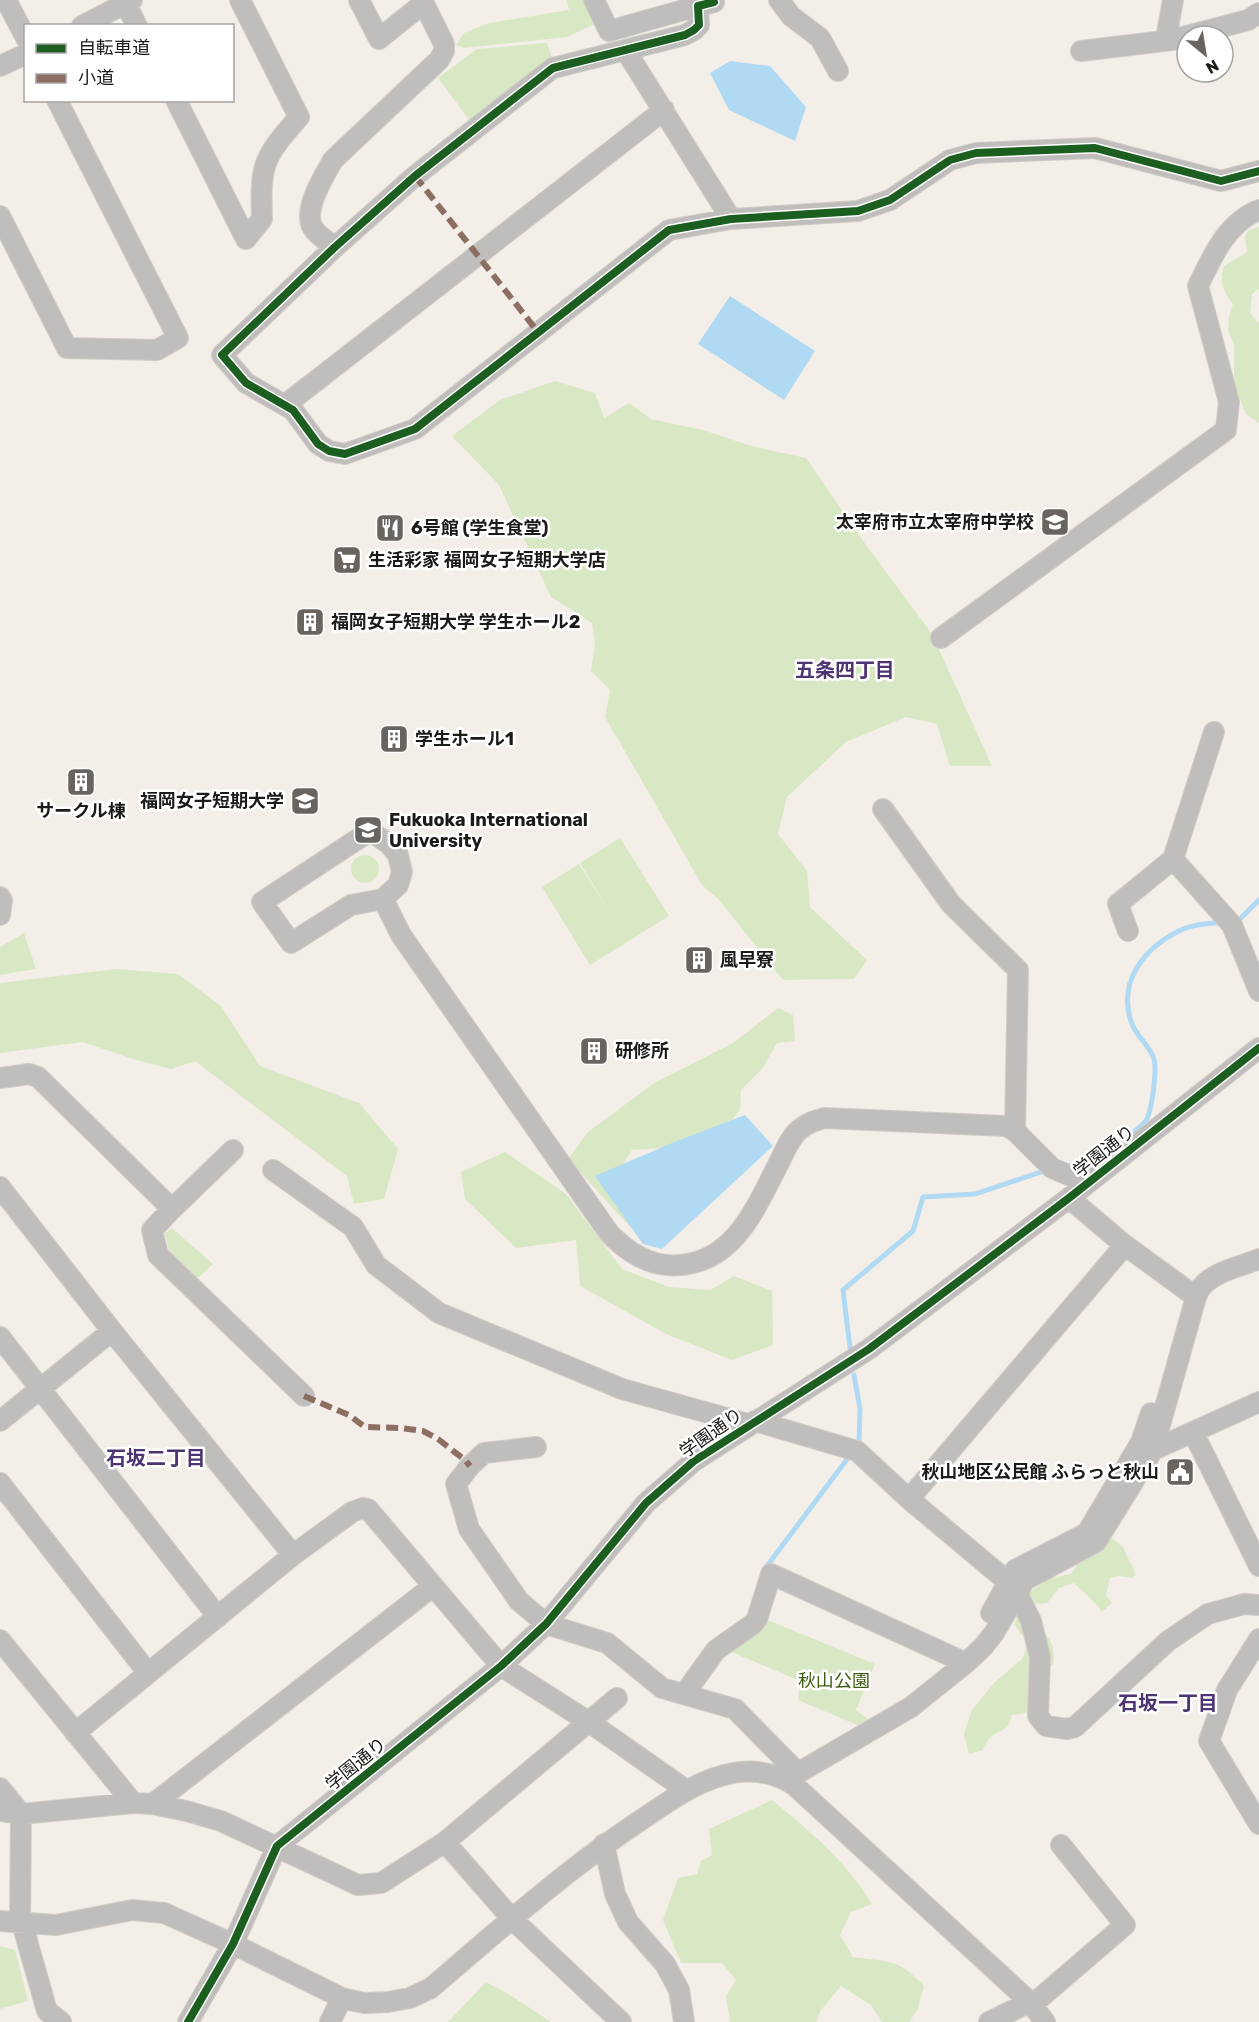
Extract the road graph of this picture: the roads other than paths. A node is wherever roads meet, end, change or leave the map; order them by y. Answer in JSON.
{"nodes":[{"id":1,"x":6,"y":0,"type":"edge"},
{"id":2,"x":240,"y":0,"type":"edge"},
{"id":3,"x":359,"y":0,"type":"edge"},
{"id":4,"x":594,"y":0,"type":"edge"},
{"id":5,"x":779,"y":0,"type":"edge"},
{"id":6,"x":1173,"y":0,"type":"edge"},
{"id":7,"x":127,"y":1,"type":"edge"},
{"id":8,"x":423,"y":2,"type":"edge"},
{"id":9,"x":706,"y":3,"type":"edge"},
{"id":10,"x":1259,"y":13,"type":"edge"},
{"id":11,"x":86,"y":24,"type":"edge"},
{"id":12,"x":136,"y":24,"type":"edge"},
{"id":13,"x":24,"y":34,"type":"edge"},
{"id":14,"x":1172,"y":40,"type":"junction"},
{"id":15,"x":626,"y":51,"type":"junction"},
{"id":16,"x":1081,"y":51,"type":"dead end"},
{"id":17,"x":24,"y":55,"type":"edge"},
{"id":18,"x":0,"y":66,"type":"edge"},
{"id":19,"x":838,"y":71,"type":"dead end"},
{"id":20,"x":58,"y":102,"type":"edge"},
{"id":21,"x":177,"y":102,"type":"edge"},
{"id":22,"x":664,"y":110,"type":"junction"},
{"id":23,"x":1259,"y":171,"type":"edge"},
{"id":24,"x":1259,"y":210,"type":"edge"},
{"id":25,"x":0,"y":216,"type":"edge"},
{"id":26,"x":731,"y":219,"type":"junction"},
{"id":27,"x":335,"y":247,"type":"junction"},
{"id":28,"x":285,"y":405,"type":"junction"},
{"id":29,"x":941,"y":638,"type":"dead end"},
{"id":30,"x":1214,"y":732,"type":"dead end"},
{"id":31,"x":883,"y":809,"type":"dead end"},
{"id":32,"x":1173,"y":859,"type":"junction"},
{"id":33,"x":0,"y":897,"type":"edge"},
{"id":34,"x":383,"y":899,"type":"junction"},
{"id":35,"x":0,"y":915,"type":"edge"},
{"id":36,"x":1128,"y":931,"type":"dead end"},
{"id":37,"x":1259,"y":991,"type":"edge"},
{"id":38,"x":1259,"y":1048,"type":"edge"},
{"id":39,"x":0,"y":1078,"type":"edge"},
{"id":40,"x":1015,"y":1131,"type":"junction"},
{"id":41,"x":233,"y":1149,"type":"dead end"},
{"id":42,"x":273,"y":1170,"type":"dead end"},
{"id":43,"x":1087,"y":1184,"type":"junction"},
{"id":44,"x":0,"y":1187,"type":"edge"},
{"id":45,"x":1069,"y":1198,"type":"junction"},
{"id":46,"x":172,"y":1209,"type":"junction"},
{"id":47,"x":1125,"y":1245,"type":"junction"},
{"id":48,"x":1259,"y":1259,"type":"edge"},
{"id":49,"x":1194,"y":1302,"type":"junction"},
{"id":50,"x":112,"y":1331,"type":"junction"},
{"id":51,"x":0,"y":1337,"type":"edge"},
{"id":52,"x":41,"y":1388,"type":"junction"},
{"id":53,"x":304,"y":1396,"type":"dead end"},
{"id":54,"x":1259,"y":1402,"type":"edge"},
{"id":55,"x":0,"y":1421,"type":"edge"},
{"id":56,"x":752,"y":1423,"type":"junction"},
{"id":57,"x":1193,"y":1432,"type":"junction"},
{"id":58,"x":536,"y":1447,"type":"dead end"},
{"id":59,"x":1153,"y":1450,"type":"junction"},
{"id":60,"x":0,"y":1483,"type":"edge"},
{"id":61,"x":909,"y":1499,"type":"junction"},
{"id":62,"x":293,"y":1556,"type":"junction"},
{"id":63,"x":1259,"y":1566,"type":"edge"},
{"id":64,"x":432,"y":1587,"type":"junction"},
{"id":65,"x":1012,"y":1587,"type":"junction"},
{"id":66,"x":1259,"y":1605,"type":"edge"},
{"id":67,"x":218,"y":1617,"type":"junction"},
{"id":68,"x":546,"y":1624,"type":"junction"},
{"id":69,"x":1259,"y":1639,"type":"edge"},
{"id":70,"x":0,"y":1640,"type":"edge"},
{"id":71,"x":967,"y":1662,"type":"junction"},
{"id":72,"x":501,"y":1666,"type":"junction"},
{"id":73,"x":148,"y":1673,"type":"junction"},
{"id":74,"x":686,"y":1694,"type":"junction"},
{"id":75,"x":617,"y":1698,"type":"dead end"},
{"id":76,"x":589,"y":1722,"type":"junction"},
{"id":77,"x":75,"y":1733,"type":"junction"},
{"id":78,"x":792,"y":1777,"type":"junction"},
{"id":79,"x":0,"y":1788,"type":"edge"},
{"id":80,"x":686,"y":1790,"type":"junction"},
{"id":81,"x":133,"y":1803,"type":"junction"},
{"id":82,"x":153,"y":1804,"type":"junction"},
{"id":83,"x":0,"y":1811,"type":"edge"},
{"id":84,"x":21,"y":1814,"type":"junction"},
{"id":85,"x":1259,"y":1824,"type":"edge"},
{"id":86,"x":445,"y":1842,"type":"junction"},
{"id":87,"x":604,"y":1844,"type":"junction"},
{"id":88,"x":1061,"y":1845,"type":"dead end"},
{"id":89,"x":277,"y":1846,"type":"junction"},
{"id":90,"x":512,"y":1919,"type":"junction"},
{"id":91,"x":0,"y":1921,"type":"edge"},
{"id":92,"x":21,"y":1922,"type":"junction"},
{"id":93,"x":233,"y":1944,"type":"junction"},
{"id":94,"x":342,"y":1998,"type":"junction"},
{"id":95,"x":1031,"y":2004,"type":"junction"},
{"id":96,"x":61,"y":2022,"type":"edge"},
{"id":97,"x":188,"y":2022,"type":"edge"},
{"id":98,"x":330,"y":2022,"type":"edge"},
{"id":99,"x":621,"y":2022,"type":"edge"},
{"id":100,"x":684,"y":2022,"type":"edge"},
{"id":101,"x":990,"y":2022,"type":"edge"},
{"id":102,"x":1045,"y":2022,"type":"edge"}],
"edges":[{"from":1,"to":13,"type":"street"},
{"from":2,"to":21,"type":"street"},
{"from":3,"to":8,"type":"street"},
{"from":4,"to":9,"type":"street"},
{"from":5,"to":19,"type":"street"},
{"from":6,"to":14,"type":"street"},
{"from":7,"to":11,"type":"street"},
{"from":7,"to":12,"type":"street"},
{"from":8,"to":27,"type":"street"},
{"from":9,"to":15,"type":"street"},
{"from":10,"to":14,"type":"street"},
{"from":14,"to":16,"type":"street"},
{"from":15,"to":22,"type":"street"},
{"from":15,"to":27,"type":"street"},
{"from":17,"to":18,"type":"street"},
{"from":20,"to":25,"type":"street"},
{"from":22,"to":26,"type":"street"},
{"from":22,"to":28,"type":"street"},
{"from":23,"to":26,"type":"street"},
{"from":24,"to":29,"type":"street"},
{"from":26,"to":28,"type":"street"},
{"from":27,"to":28,"type":"street"},
{"from":30,"to":32,"type":"street"},
{"from":31,"to":40,"type":"street"},
{"from":32,"to":36,"type":"street"},
{"from":32,"to":37,"type":"street"},
{"from":33,"to":35,"type":"street"},
{"from":34,"to":34,"type":"street"},
{"from":34,"to":40,"type":"street"},
{"from":38,"to":43,"type":"street","name":"学園通り"},
{"from":39,"to":46,"type":"street"},
{"from":40,"to":43,"type":"street"},
{"from":41,"to":46,"type":"street"},
{"from":42,"to":56,"type":"street"},
{"from":43,"to":45,"type":"street","name":"学園通り"},
{"from":44,"to":50,"type":"street"},
{"from":45,"to":47,"type":"street"},
{"from":45,"to":56,"type":"street","name":"学園通り"},
{"from":46,"to":53,"type":"street"},
{"from":47,"to":49,"type":"street"},
{"from":47,"to":61,"type":"street"},
{"from":48,"to":49,"type":"street"},
{"from":49,"to":59,"type":"street"},
{"from":49,"to":65,"type":"street"},
{"from":50,"to":52,"type":"street"},
{"from":50,"to":62,"type":"street"},
{"from":51,"to":52,"type":"street"},
{"from":52,"to":55,"type":"street"},
{"from":52,"to":67,"type":"street"},
{"from":54,"to":57,"type":"street"},
{"from":56,"to":61,"type":"street"},
{"from":56,"to":68,"type":"street","name":"学園通り"},
{"from":57,"to":59,"type":"street"},
{"from":57,"to":63,"type":"street"},
{"from":58,"to":68,"type":"street"},
{"from":59,"to":65,"type":"street"},
{"from":60,"to":73,"type":"street"},
{"from":61,"to":65,"type":"street"},
{"from":62,"to":64,"type":"street"},
{"from":62,"to":67,"type":"street"},
{"from":64,"to":72,"type":"street"},
{"from":64,"to":82,"type":"street"},
{"from":65,"to":66,"type":"street"},
{"from":65,"to":71,"type":"street"},
{"from":67,"to":73,"type":"street"},
{"from":68,"to":72,"type":"street","name":"学園通り"},
{"from":68,"to":74,"type":"street"},
{"from":69,"to":85,"type":"street"},
{"from":70,"to":77,"type":"street"},
{"from":71,"to":74,"type":"street"},
{"from":71,"to":78,"type":"street"},
{"from":72,"to":76,"type":"street"},
{"from":72,"to":89,"type":"street","name":"学園通り"},
{"from":73,"to":77,"type":"street"},
{"from":74,"to":78,"type":"street"},
{"from":75,"to":76,"type":"street"},
{"from":76,"to":80,"type":"street"},
{"from":76,"to":86,"type":"street"},
{"from":77,"to":81,"type":"street"},
{"from":78,"to":80,"type":"street"},
{"from":78,"to":95,"type":"street"},
{"from":79,"to":84,"type":"street"},
{"from":80,"to":87,"type":"street"},
{"from":81,"to":82,"type":"street"},
{"from":81,"to":84,"type":"street"},
{"from":82,"to":89,"type":"street"},
{"from":83,"to":84,"type":"street"},
{"from":84,"to":92,"type":"street"},
{"from":86,"to":89,"type":"street"},
{"from":86,"to":90,"type":"street"},
{"from":87,"to":90,"type":"street"},
{"from":87,"to":100,"type":"street"},
{"from":88,"to":95,"type":"street"},
{"from":89,"to":93,"type":"street","name":"学園通り"},
{"from":90,"to":94,"type":"street"},
{"from":90,"to":99,"type":"street"},
{"from":91,"to":92,"type":"street"},
{"from":92,"to":93,"type":"street"},
{"from":92,"to":96,"type":"street"},
{"from":93,"to":94,"type":"street"},
{"from":93,"to":97,"type":"street","name":"学園通り"},
{"from":94,"to":98,"type":"street"},
{"from":95,"to":101,"type":"street"},
{"from":95,"to":102,"type":"street"}]}
